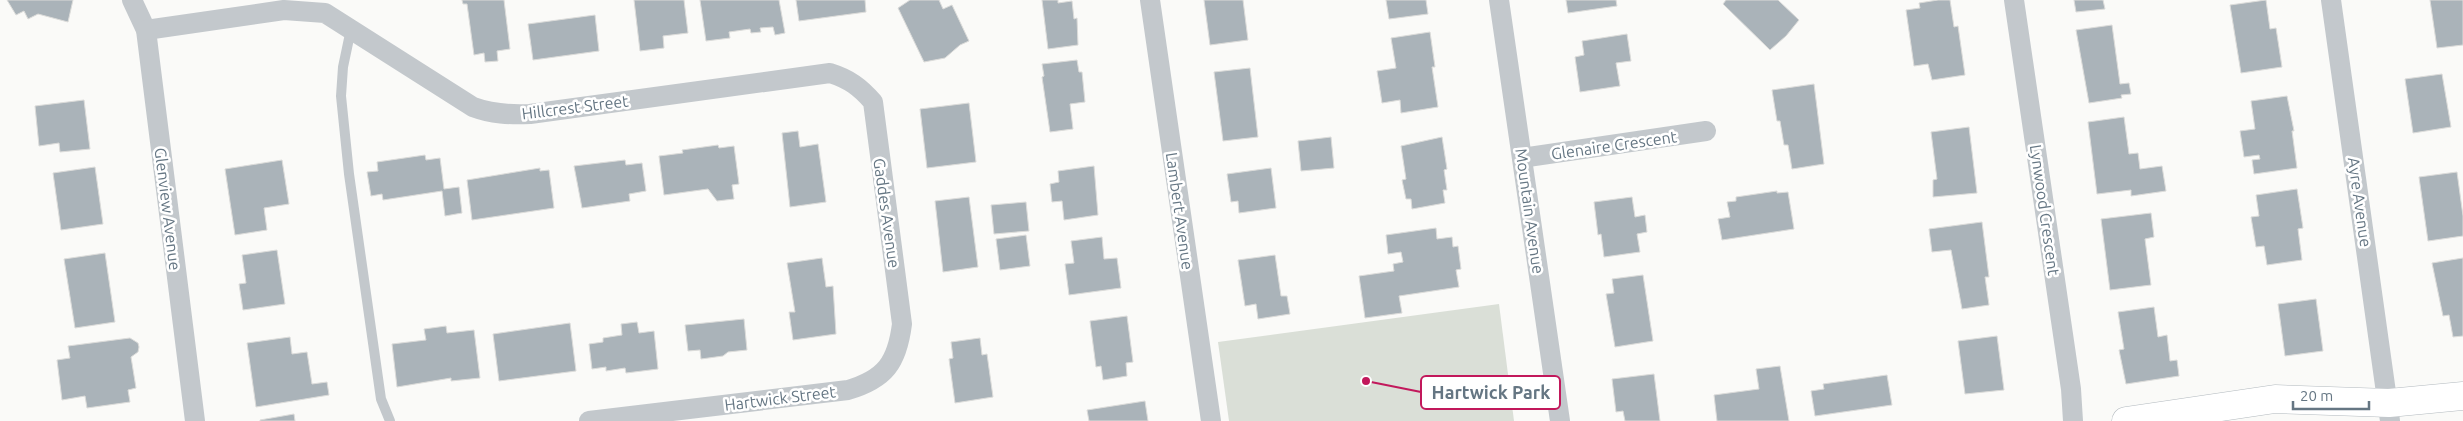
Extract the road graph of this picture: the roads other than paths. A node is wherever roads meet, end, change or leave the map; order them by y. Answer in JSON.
{"nodes":[{"id":1,"x":132,"y":0,"type":"edge"},
{"id":2,"x":1150,"y":0,"type":"edge"},
{"id":3,"x":1499,"y":0,"type":"edge"},
{"id":4,"x":2014,"y":0,"type":"edge"},
{"id":5,"x":2331,"y":0,"type":"edge"},
{"id":6,"x":327,"y":6,"type":"edge"},
{"id":7,"x":351,"y":29,"type":"junction"},
{"id":8,"x":146,"y":30,"type":"junction"},
{"id":9,"x":872,"y":102,"type":"joint"},
{"id":10,"x":1706,"y":131,"type":"dead end"},
{"id":11,"x":1522,"y":158,"type":"junction"},
{"id":12,"x":902,"y":324,"type":"joint"},
{"id":13,"x":2463,"y":396,"type":"edge"},
{"id":14,"x":2390,"y":412,"type":"edge"},
{"id":15,"x":195,"y":421,"type":"edge"},
{"id":16,"x":390,"y":421,"type":"edge"},
{"id":17,"x":589,"y":421,"type":"edge"},
{"id":18,"x":1211,"y":421,"type":"edge"},
{"id":19,"x":1560,"y":421,"type":"edge"},
{"id":20,"x":2073,"y":421,"type":"edge"},
{"id":21,"x":2126,"y":421,"type":"edge"},
{"id":22,"x":2346,"y":421,"type":"edge"}],
"edges":[{"from":1,"to":8,"type":"street","name":"Glenview Avenue"},
{"from":2,"to":18,"type":"street","name":"Lambert Avenue"},
{"from":3,"to":11,"type":"street","name":"Mountain Avenue"},
{"from":4,"to":20,"type":"street","name":"Lynwood Crescent"},
{"from":5,"to":14,"type":"street","name":"Ayre Avenue"},
{"from":6,"to":7,"type":"street","name":"Hillcrest Street"},
{"from":6,"to":8,"type":"street","name":"Hillcrest Street"},
{"from":7,"to":9,"type":"street","name":"Hillcrest Street"},
{"from":7,"to":16,"type":"lane"},
{"from":8,"to":15,"type":"street","name":"Glenview Avenue"},
{"from":9,"to":12,"type":"street","name":"Gaddes Avenue"},
{"from":10,"to":11,"type":"street","name":"Glenaire Crescent"},
{"from":11,"to":19,"type":"street","name":"Mountain Avenue"},
{"from":12,"to":17,"type":"street","name":"Hartwick Street"},
{"from":13,"to":14,"type":"main road"},
{"from":14,"to":21,"type":"main road"},
{"from":14,"to":22,"type":"main road"}]}
